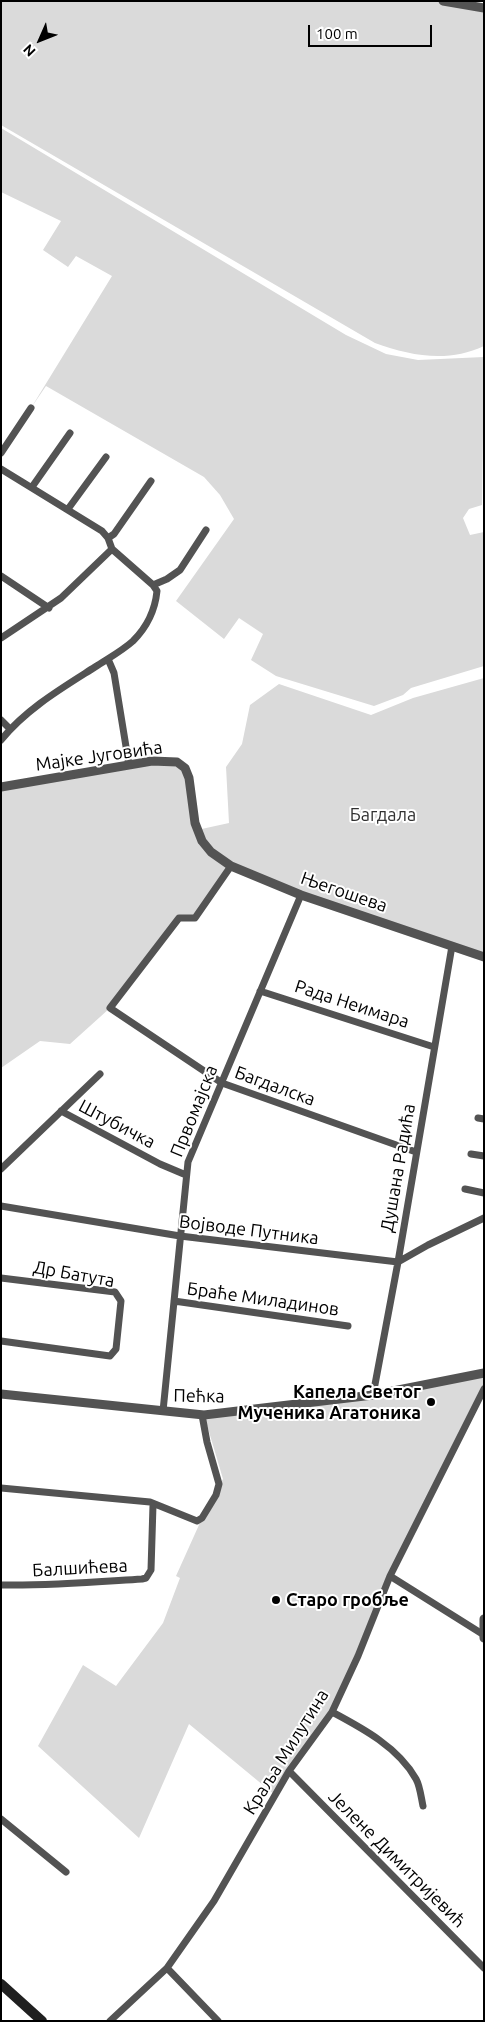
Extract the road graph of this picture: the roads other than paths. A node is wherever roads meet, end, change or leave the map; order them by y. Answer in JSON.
{"nodes":[{"id":1,"x":444,"y":1,"type":"edge"},
{"id":2,"x":484,"y":8,"type":"edge"},
{"id":3,"x":31,"y":408,"type":"dead end"},
{"id":4,"x":70,"y":433,"type":"dead end"},
{"id":5,"x":1,"y":452,"type":"edge"},
{"id":6,"x":106,"y":457,"type":"dead end"},
{"id":7,"x":1,"y":469,"type":"edge"},
{"id":8,"x":151,"y":481,"type":"dead end"},
{"id":9,"x":32,"y":487,"type":"junction"},
{"id":10,"x":68,"y":509,"type":"junction"},
{"id":11,"x":206,"y":530,"type":"dead end"},
{"id":12,"x":108,"y":538,"type":"junction"},
{"id":13,"x":112,"y":549,"type":"junction"},
{"id":14,"x":1,"y":576,"type":"edge"},
{"id":15,"x":155,"y":588,"type":"junction"},
{"id":16,"x":48,"y":608,"type":"junction"},
{"id":17,"x":1,"y":638,"type":"edge"},
{"id":18,"x":108,"y":659,"type":"junction"},
{"id":19,"x":1,"y":720,"type":"edge"},
{"id":20,"x":10,"y":729,"type":"junction"},
{"id":21,"x":1,"y":740,"type":"edge"},
{"id":22,"x":129,"y":765,"type":"junction"},
{"id":23,"x":1,"y":787,"type":"edge"},
{"id":24,"x":202,"y":841,"type":"joint"},
{"id":25,"x":231,"y":866,"type":"junction"},
{"id":26,"x":301,"y":894,"type":"junction"},
{"id":27,"x":452,"y":946,"type":"junction"},
{"id":28,"x":484,"y":957,"type":"edge"},
{"id":29,"x":260,"y":991,"type":"junction"},
{"id":30,"x":434,"y":1046,"type":"junction"},
{"id":31,"x":100,"y":1074,"type":"dead end"},
{"id":32,"x":222,"y":1083,"type":"junction"},
{"id":33,"x":61,"y":1111,"type":"junction"},
{"id":34,"x":416,"y":1152,"type":"junction"},
{"id":35,"x":471,"y":1154,"type":"dead end"},
{"id":36,"x":484,"y":1156,"type":"edge"},
{"id":37,"x":1,"y":1169,"type":"edge"},
{"id":38,"x":186,"y":1175,"type":"junction"},
{"id":39,"x":465,"y":1189,"type":"dead end"},
{"id":40,"x":484,"y":1193,"type":"edge"},
{"id":41,"x":1,"y":1206,"type":"edge"},
{"id":42,"x":484,"y":1218,"type":"edge"},
{"id":43,"x":180,"y":1236,"type":"junction"},
{"id":44,"x":398,"y":1262,"type":"junction"},
{"id":45,"x":1,"y":1278,"type":"edge"},
{"id":46,"x":174,"y":1301,"type":"junction"},
{"id":47,"x":348,"y":1326,"type":"dead end"},
{"id":48,"x":1,"y":1341,"type":"edge"},
{"id":49,"x":484,"y":1373,"type":"edge"},
{"id":50,"x":484,"y":1389,"type":"edge"},
{"id":51,"x":1,"y":1394,"type":"edge"},
{"id":52,"x":373,"y":1395,"type":"junction"},
{"id":53,"x":163,"y":1411,"type":"junction"},
{"id":54,"x":202,"y":1415,"type":"junction"},
{"id":55,"x":1,"y":1488,"type":"edge"},
{"id":56,"x":153,"y":1505,"type":"junction"},
{"id":57,"x":390,"y":1576,"type":"junction"},
{"id":58,"x":1,"y":1585,"type":"edge"},
{"id":59,"x":484,"y":1619,"type":"edge"},
{"id":60,"x":484,"y":1636,"type":"edge"},
{"id":61,"x":332,"y":1712,"type":"junction"},
{"id":62,"x":289,"y":1771,"type":"junction"},
{"id":63,"x":423,"y":1806,"type":"dead end"},
{"id":64,"x":1,"y":1819,"type":"edge"},
{"id":65,"x":66,"y":1872,"type":"dead end"},
{"id":66,"x":167,"y":1968,"type":"junction"},
{"id":67,"x":484,"y":1968,"type":"edge"},
{"id":68,"x":1,"y":1984,"type":"edge"},
{"id":69,"x":42,"y":2021,"type":"edge"},
{"id":70,"x":110,"y":2021,"type":"edge"},
{"id":71,"x":218,"y":2021,"type":"edge"}],
"edges":[{"from":1,"to":2,"type":"street"},
{"from":3,"to":5,"type":"street"},
{"from":4,"to":9,"type":"street"},
{"from":6,"to":10,"type":"street"},
{"from":7,"to":9,"type":"street"},
{"from":8,"to":12,"type":"street"},
{"from":9,"to":10,"type":"street"},
{"from":10,"to":12,"type":"street"},
{"from":11,"to":15,"type":"street"},
{"from":12,"to":13,"type":"street"},
{"from":13,"to":15,"type":"street"},
{"from":13,"to":16,"type":"street"},
{"from":14,"to":16,"type":"street"},
{"from":15,"to":18,"type":"street"},
{"from":16,"to":17,"type":"street"},
{"from":18,"to":20,"type":"street"},
{"from":18,"to":22,"type":"street"},
{"from":19,"to":20,"type":"street"},
{"from":20,"to":21,"type":"street"},
{"from":22,"to":23,"type":"street","name":"Мајке Југовића"},
{"from":22,"to":24,"type":"street","name":"Мајке Југовића"},
{"from":24,"to":25,"type":"street","name":"Његошева"},
{"from":25,"to":26,"type":"street","name":"Његошева"},
{"from":25,"to":32,"type":"street","name":"Багдалска"},
{"from":26,"to":27,"type":"street","name":"Његошева"},
{"from":26,"to":29,"type":"street","name":"Првомајска"},
{"from":27,"to":28,"type":"street","name":"Његошева"},
{"from":27,"to":30,"type":"street","name":"Душана Радића"},
{"from":29,"to":30,"type":"street","name":"Рада Неимара"},
{"from":29,"to":32,"type":"street","name":"Првомајска"},
{"from":30,"to":34,"type":"street","name":"Душана Радића"},
{"from":31,"to":33,"type":"street"},
{"from":32,"to":34,"type":"street","name":"Багдалска"},
{"from":32,"to":38,"type":"street","name":"Првомајска"},
{"from":33,"to":37,"type":"street"},
{"from":33,"to":38,"type":"street","name":"Штубичка"},
{"from":34,"to":44,"type":"street","name":"Душана Радића"},
{"from":35,"to":36,"type":"street"},
{"from":38,"to":43,"type":"street","name":"Првомајска"},
{"from":39,"to":40,"type":"street"},
{"from":41,"to":43,"type":"street","name":"Војводе Путника"},
{"from":42,"to":44,"type":"street"},
{"from":43,"to":44,"type":"street","name":"Војводе Путника"},
{"from":43,"to":46,"type":"street","name":"Првомајска"},
{"from":44,"to":52,"type":"street","name":"Душана Радића"},
{"from":45,"to":48,"type":"street","name":"Др Батута"},
{"from":46,"to":47,"type":"street","name":"Браће Миладинов"},
{"from":46,"to":53,"type":"street","name":"Првомајска"},
{"from":49,"to":52,"type":"street","name":"Пећка"},
{"from":50,"to":57,"type":"street","name":"Краља Милутина"},
{"from":51,"to":53,"type":"street","name":"Пећка"},
{"from":52,"to":54,"type":"street","name":"Пећка"},
{"from":53,"to":54,"type":"street","name":"Пећка"},
{"from":54,"to":56,"type":"street"},
{"from":55,"to":56,"type":"street"},
{"from":56,"to":58,"type":"street","name":"Балшићева"},
{"from":57,"to":60,"type":"street"},
{"from":57,"to":61,"type":"street","name":"Краља Милутина"},
{"from":59,"to":60,"type":"street"},
{"from":61,"to":62,"type":"street","name":"Краља Милутина"},
{"from":61,"to":63,"type":"street"},
{"from":62,"to":66,"type":"street","name":"Краља Милутина"},
{"from":62,"to":67,"type":"street","name":"Јелене Димитријевић"},
{"from":64,"to":65,"type":"street"},
{"from":66,"to":70,"type":"street","name":"Краља Милутина"},
{"from":66,"to":71,"type":"street"},
{"from":68,"to":69,"type":"main road"}]}
